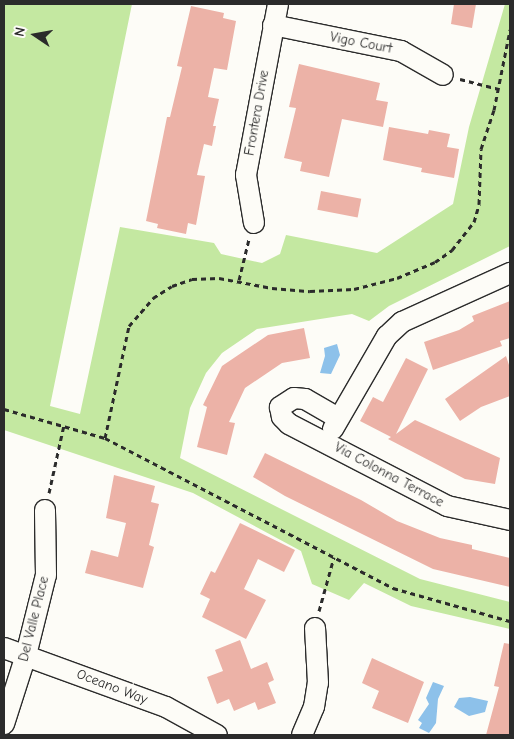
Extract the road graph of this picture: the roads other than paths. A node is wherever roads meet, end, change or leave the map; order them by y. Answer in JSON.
{"nodes":[{"id":1,"x":278,"y":4,"type":"edge"},
{"id":2,"x":273,"y":25,"type":"junction"},
{"id":3,"x":443,"y":75,"type":"road end"},
{"id":4,"x":254,"y":224,"type":"road end"},
{"id":5,"x":510,"y":274,"type":"edge"},
{"id":6,"x":338,"y":418,"type":"junction"},
{"id":7,"x":327,"y":442,"type":"junction"},
{"id":8,"x":45,"y":510,"type":"road end"},
{"id":9,"x":510,"y":520,"type":"edge"},
{"id":10,"x":315,"y":628,"type":"road end"},
{"id":11,"x":4,"y":648,"type":"edge"},
{"id":12,"x":26,"y":655,"type":"junction"},
{"id":13,"x":4,"y":724,"type":"edge"},
{"id":14,"x":217,"y":735,"type":"edge"},
{"id":15,"x":302,"y":735,"type":"edge"}],
"edges":[{"from":1,"to":2,"type":"street","name":"Frontera Drive"},
{"from":2,"to":3,"type":"street","name":"Vigo Court"},
{"from":2,"to":4,"type":"street","name":"Frontera Drive"},
{"from":5,"to":6,"type":"street","name":"Via Colonna Terrace"},
{"from":6,"to":7,"type":"street","name":"Via Colonna Terrace"},
{"from":6,"to":7,"type":"street","name":"Via Colonna Terrace"},
{"from":7,"to":9,"type":"street","name":"Via Colonna Terrace"},
{"from":8,"to":12,"type":"street","name":"Del Valle Place"},
{"from":10,"to":15,"type":"street"},
{"from":11,"to":12,"type":"street","name":"Oceano Way"},
{"from":12,"to":13,"type":"street","name":"Del Valle Place"},
{"from":12,"to":14,"type":"street","name":"Oceano Way"}]}
